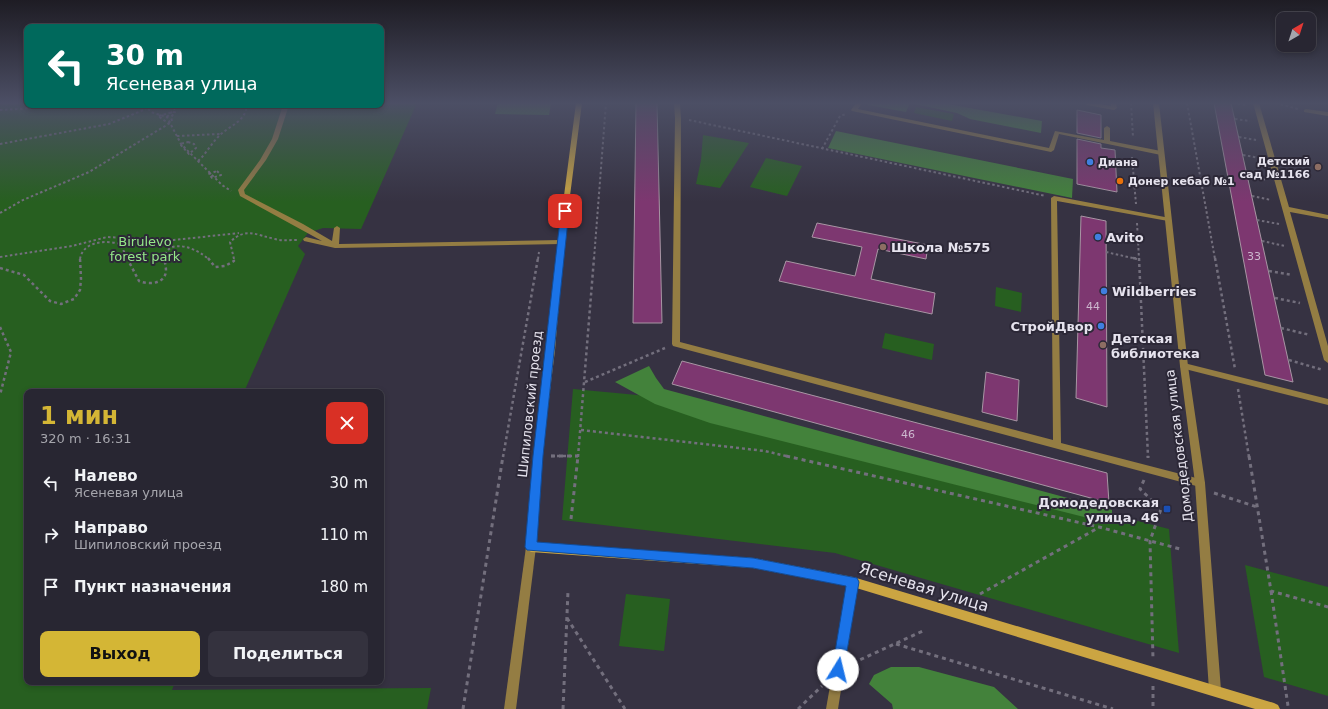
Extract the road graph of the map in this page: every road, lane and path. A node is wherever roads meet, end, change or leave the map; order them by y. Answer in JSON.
{"nodes":[{"id":1,"x":43,"y":136,"type":"edge"},
{"id":2,"x":148,"y":136,"type":"edge"},
{"id":3,"x":177,"y":136,"type":"edge"},
{"id":4,"x":219,"y":136,"type":"edge"},
{"id":5,"x":276,"y":136,"type":"edge"},
{"id":6,"x":575,"y":136,"type":"edge"},
{"id":7,"x":604,"y":136,"type":"edge"},
{"id":8,"x":678,"y":136,"type":"edge"},
{"id":9,"x":762,"y":136,"type":"edge"},
{"id":10,"x":829,"y":136,"type":"edge"},
{"id":11,"x":982,"y":136,"type":"edge"},
{"id":12,"x":1056,"y":136,"type":"edge"},
{"id":13,"x":1077,"y":136,"type":"edge"},
{"id":14,"x":1107,"y":136,"type":"edge"},
{"id":15,"x":1133,"y":136,"type":"edge"},
{"id":16,"x":1159,"y":136,"type":"edge"},
{"id":17,"x":1265,"y":136,"type":"edge"},
{"id":18,"x":1239,"y":137,"type":"dead end"},
{"id":19,"x":1107,"y":142,"type":"junction"},
{"id":20,"x":1267,"y":142,"type":"junction"},
{"id":21,"x":0,"y":144,"type":"edge"},
{"id":22,"x":181,"y":144,"type":"junction"},
{"id":23,"x":1131,"y":147,"type":"junction"},
{"id":24,"x":822,"y":149,"type":"junction"},
{"id":25,"x":191,"y":153,"type":"junction"},
{"id":26,"x":1161,"y":153,"type":"junction"},
{"id":27,"x":1243,"y":155,"type":"dead end"},
{"id":28,"x":1272,"y":160,"type":"junction"},
{"id":29,"x":198,"y":161,"type":"junction"},
{"id":30,"x":211,"y":174,"type":"junction"},
{"id":31,"x":1248,"y":176,"type":"dead end"},
{"id":32,"x":215,"y":178,"type":"junction"},
{"id":33,"x":1278,"y":182,"type":"junction"},
{"id":34,"x":242,"y":195,"type":"junction"},
{"id":35,"x":1252,"y":196,"type":"dead end"},
{"id":36,"x":1054,"y":198,"type":"junction"},
{"id":37,"x":1285,"y":206,"type":"junction"},
{"id":38,"x":0,"y":214,"type":"edge"},
{"id":39,"x":1137,"y":214,"type":"junction"},
{"id":40,"x":1328,"y":217,"type":"edge"},
{"id":41,"x":1168,"y":219,"type":"junction"},
{"id":42,"x":1257,"y":220,"type":"dead end"},
{"id":43,"x":1290,"y":226,"type":"junction"},
{"id":44,"x":337,"y":228,"type":"dead end"},
{"id":45,"x":245,"y":233,"type":"junction"},
{"id":46,"x":306,"y":239,"type":"joint"},
{"id":47,"x":1262,"y":241,"type":"dead end"},
{"id":48,"x":561,"y":242,"type":"junction"},
{"id":49,"x":541,"y":243,"type":"junction"},
{"id":50,"x":335,"y":246,"type":"junction"},
{"id":51,"x":1297,"y":249,"type":"junction"},
{"id":52,"x":1106,"y":252,"type":"dead end"},
{"id":53,"x":0,"y":257,"type":"edge"},
{"id":54,"x":1139,"y":259,"type":"junction"},
{"id":55,"x":0,"y":268,"type":"edge"},
{"id":56,"x":1269,"y":271,"type":"dead end"},
{"id":57,"x":1305,"y":278,"type":"junction"},
{"id":58,"x":1275,"y":298,"type":"dead end"},
{"id":59,"x":1313,"y":306,"type":"junction"},
{"id":60,"x":0,"y":326,"type":"edge"},
{"id":61,"x":1281,"y":328,"type":"dead end"},
{"id":62,"x":1322,"y":338,"type":"junction"},
{"id":63,"x":676,"y":344,"type":"junction"},
{"id":64,"x":1288,"y":360,"type":"dead end"},
{"id":65,"x":1328,"y":360,"type":"edge"},
{"id":66,"x":1184,"y":366,"type":"junction"},
{"id":67,"x":1328,"y":371,"type":"edge"},
{"id":68,"x":585,"y":382,"type":"junction"},
{"id":69,"x":0,"y":395,"type":"edge"},
{"id":70,"x":1328,"y":402,"type":"edge"},
{"id":71,"x":581,"y":430,"type":"junction"},
{"id":72,"x":1057,"y":445,"type":"junction"},
{"id":73,"x":551,"y":456,"type":"dead end"},
{"id":74,"x":578,"y":456,"type":"junction"},
{"id":75,"x":1149,"y":469,"type":"junction"},
{"id":76,"x":1200,"y":483,"type":"junction"},
{"id":77,"x":571,"y":519,"type":"dead end"},
{"id":78,"x":1099,"y":527,"type":"junction"},
{"id":79,"x":1150,"y":541,"type":"junction"},
{"id":80,"x":531,"y":547,"type":"junction"},
{"id":81,"x":1180,"y":549,"type":"dead end"},
{"id":82,"x":853,"y":582,"type":"junction"},
{"id":83,"x":568,"y":591,"type":"dead end"},
{"id":84,"x":1271,"y":591,"type":"dead end"},
{"id":85,"x":980,"y":594,"type":"dead end"},
{"id":86,"x":567,"y":617,"type":"junction"},
{"id":87,"x":926,"y":630,"type":"dead end"},
{"id":88,"x":896,"y":644,"type":"junction"},
{"id":89,"x":838,"y":670,"type":"junction"},
{"id":90,"x":1153,"y":672,"type":"junction"},
{"id":91,"x":1215,"y":690,"type":"junction"},
{"id":92,"x":464,"y":709,"type":"edge"},
{"id":93,"x":510,"y":709,"type":"edge"},
{"id":94,"x":563,"y":709,"type":"edge"},
{"id":95,"x":625,"y":709,"type":"edge"},
{"id":96,"x":798,"y":709,"type":"edge"},
{"id":97,"x":832,"y":709,"type":"edge"},
{"id":98,"x":1113,"y":709,"type":"edge"},
{"id":99,"x":1153,"y":709,"type":"edge"},
{"id":100,"x":1274,"y":709,"type":"edge"},
{"id":101,"x":1289,"y":709,"type":"edge"}],
"edges":[{"from":1,"to":21,"type":"path"},
{"from":2,"to":38,"type":"path"},
{"from":3,"to":22,"type":"path"},
{"from":4,"to":29,"type":"path"},
{"from":5,"to":34,"type":"street"},
{"from":6,"to":48,"type":"main road","name":"Шипиловский проезд"},
{"from":7,"to":68,"type":"path"},
{"from":8,"to":63,"type":"street"},
{"from":9,"to":24,"type":"path"},
{"from":10,"to":24,"type":"path"},
{"from":11,"to":12,"type":"street"},
{"from":13,"to":19,"type":"street"},
{"from":14,"to":19,"type":"street"},
{"from":15,"to":23,"type":"path"},
{"from":16,"to":26,"type":"street","name":"Домодедовская улица"},
{"from":17,"to":20,"type":"street"},
{"from":18,"to":20,"type":"path"},
{"from":19,"to":23,"type":"street"},
{"from":20,"to":28,"type":"street"},
{"from":22,"to":25,"type":"path"},
{"from":22,"to":25,"type":"path"},
{"from":23,"to":26,"type":"street"},
{"from":23,"to":39,"type":"path"},
{"from":24,"to":36,"type":"path"},
{"from":25,"to":29,"type":"path"},
{"from":26,"to":41,"type":"street","name":"Домодедовская улица"},
{"from":27,"to":28,"type":"path"},
{"from":28,"to":33,"type":"street"},
{"from":29,"to":30,"type":"path"},
{"from":30,"to":32,"type":"path"},
{"from":30,"to":32,"type":"path"},
{"from":31,"to":33,"type":"path"},
{"from":32,"to":34,"type":"path"},
{"from":33,"to":37,"type":"street"},
{"from":34,"to":50,"type":"street"},
{"from":35,"to":37,"type":"path"},
{"from":36,"to":39,"type":"street"},
{"from":36,"to":72,"type":"street"},
{"from":37,"to":40,"type":"street"},
{"from":37,"to":43,"type":"street"},
{"from":39,"to":41,"type":"street"},
{"from":39,"to":54,"type":"path"},
{"from":41,"to":66,"type":"street","name":"Домодедовская улица"},
{"from":42,"to":43,"type":"path"},
{"from":43,"to":51,"type":"street"},
{"from":44,"to":50,"type":"street"},
{"from":45,"to":46,"type":"path"},
{"from":45,"to":53,"type":"path"},
{"from":45,"to":55,"type":"path"},
{"from":46,"to":50,"type":"street"},
{"from":47,"to":51,"type":"path"},
{"from":48,"to":49,"type":"street"},
{"from":48,"to":80,"type":"main road","name":"Шипиловский проезд"},
{"from":49,"to":50,"type":"street"},
{"from":49,"to":92,"type":"path"},
{"from":51,"to":57,"type":"street"},
{"from":52,"to":54,"type":"path"},
{"from":54,"to":75,"type":"path"},
{"from":56,"to":57,"type":"path"},
{"from":57,"to":59,"type":"street"},
{"from":58,"to":59,"type":"path"},
{"from":59,"to":62,"type":"street"},
{"from":60,"to":69,"type":"path"},
{"from":61,"to":62,"type":"path"},
{"from":62,"to":65,"type":"street"},
{"from":63,"to":68,"type":"path"},
{"from":63,"to":72,"type":"street"},
{"from":64,"to":67,"type":"path"},
{"from":66,"to":70,"type":"street"},
{"from":66,"to":76,"type":"street","name":"Домодедовская улица"},
{"from":68,"to":71,"type":"path"},
{"from":71,"to":74,"type":"path"},
{"from":71,"to":78,"type":"path"},
{"from":72,"to":75,"type":"street"},
{"from":73,"to":74,"type":"path"},
{"from":74,"to":77,"type":"path"},
{"from":75,"to":76,"type":"street"},
{"from":75,"to":79,"type":"path"},
{"from":76,"to":91,"type":"street","name":"Домодедовская улица"},
{"from":78,"to":79,"type":"path"},
{"from":78,"to":85,"type":"path"},
{"from":79,"to":81,"type":"path"},
{"from":79,"to":90,"type":"path"},
{"from":80,"to":82,"type":"main road","name":"Ясеневая улица"},
{"from":80,"to":93,"type":"street","name":"Шипиловский проезд"},
{"from":82,"to":89,"type":"street"},
{"from":82,"to":90,"type":"main road","name":"Ясеневая улица"},
{"from":83,"to":86,"type":"path"},
{"from":84,"to":101,"type":"path"},
{"from":86,"to":94,"type":"path"},
{"from":86,"to":95,"type":"path"},
{"from":87,"to":88,"type":"path"},
{"from":88,"to":89,"type":"path"},
{"from":88,"to":98,"type":"path"},
{"from":89,"to":96,"type":"path"},
{"from":89,"to":97,"type":"street"},
{"from":90,"to":91,"type":"main road","name":"Ясеневая улица"},
{"from":90,"to":99,"type":"path"},
{"from":91,"to":100,"type":"main road","name":"Ясеневая улица"}]}
